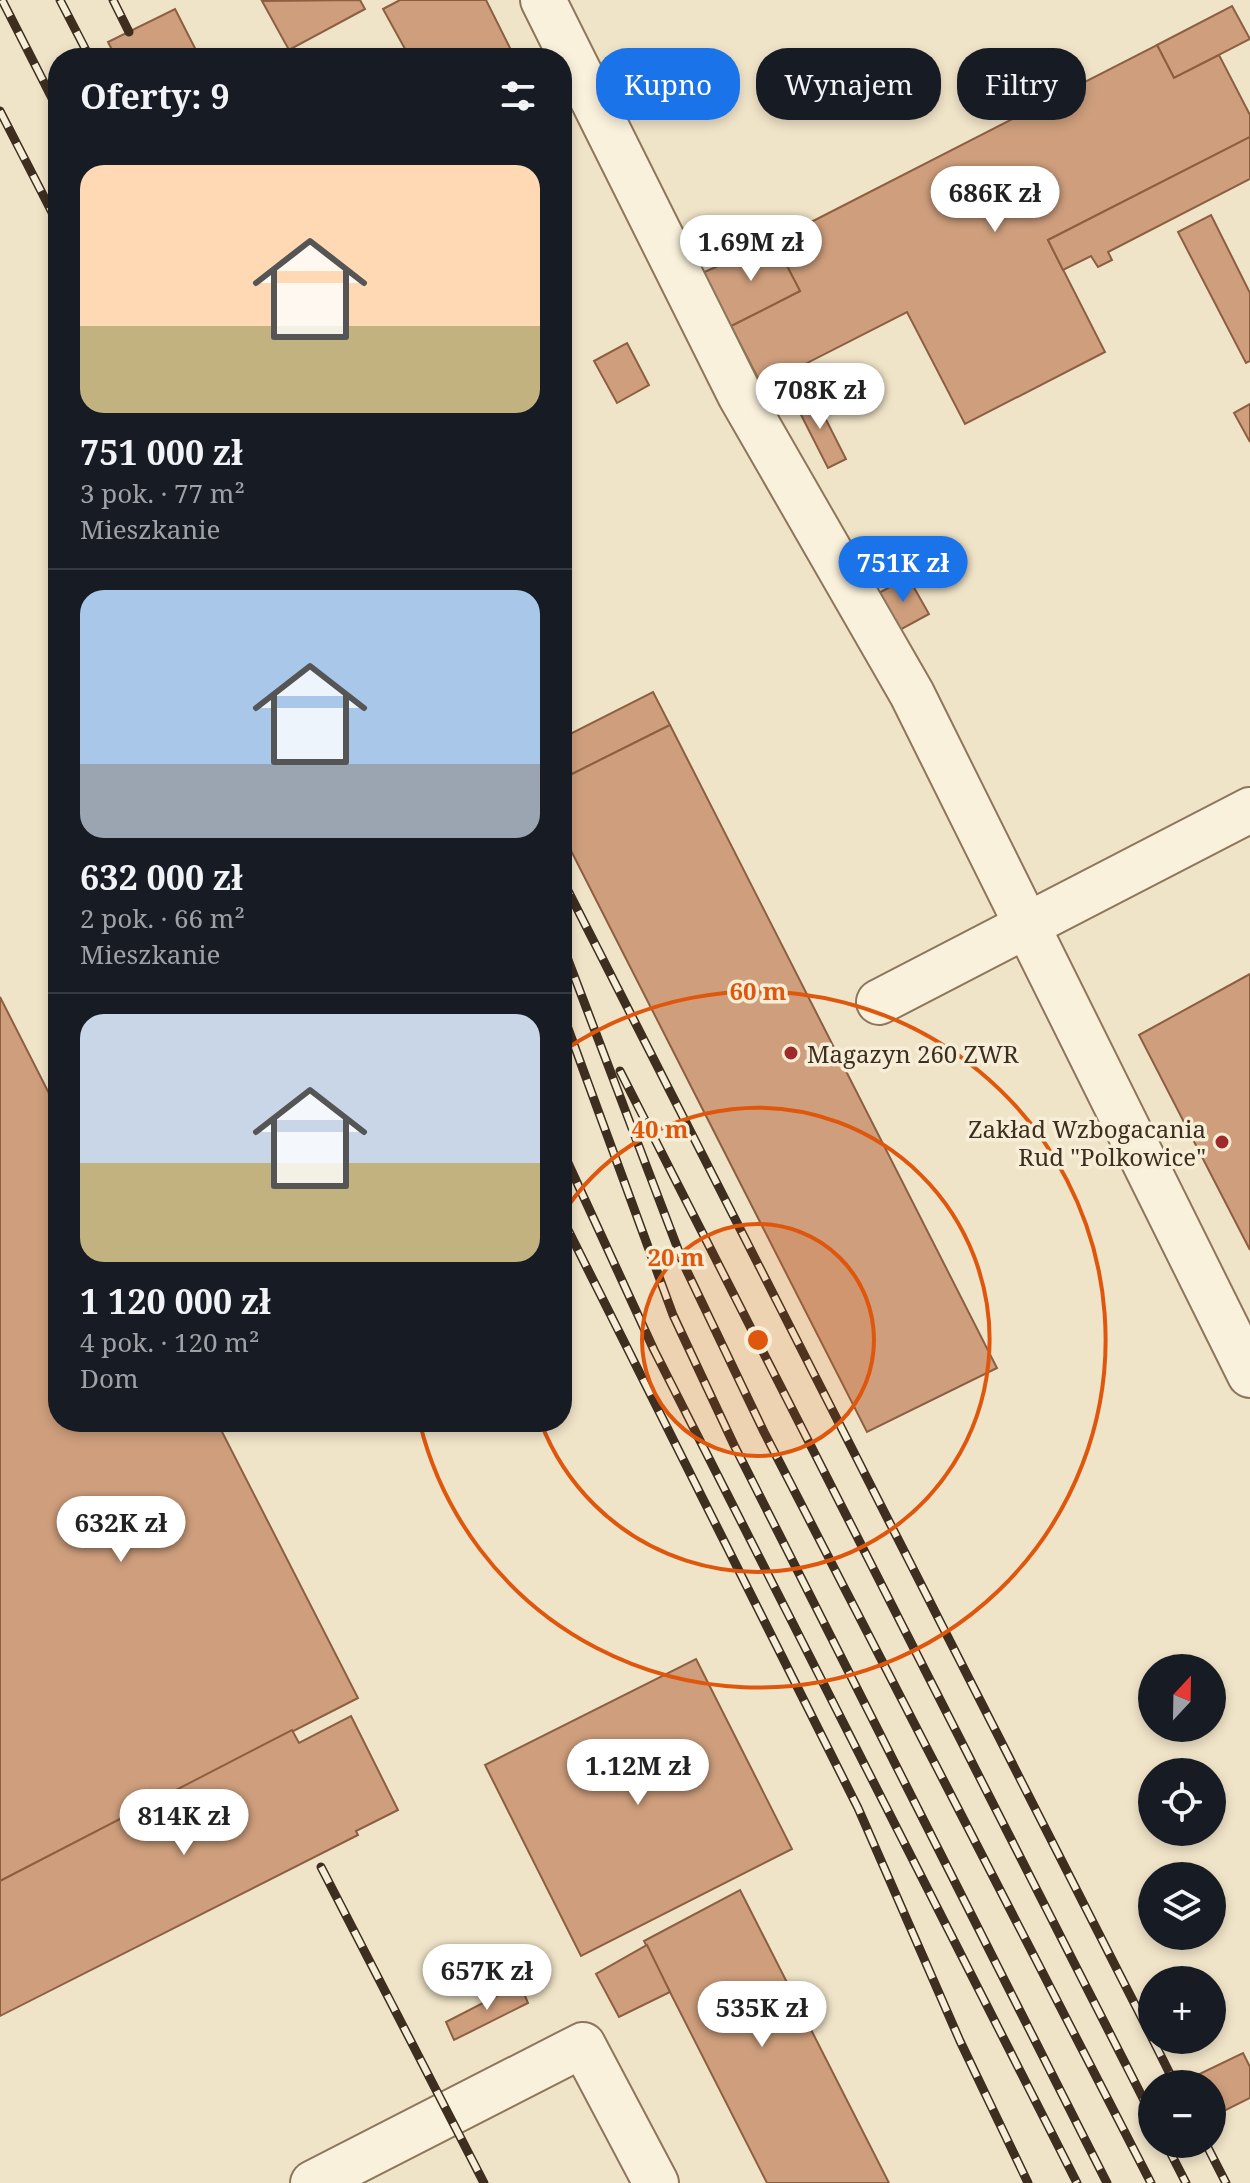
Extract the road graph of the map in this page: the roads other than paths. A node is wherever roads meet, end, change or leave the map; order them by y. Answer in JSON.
{"nodes":[{"id":1,"x":543,"y":0,"type":"edge"},
{"id":2,"x":567,"y":48,"type":"edge"},
{"id":3,"x":572,"y":58,"type":"edge"},
{"id":4,"x":1250,"y":810,"type":"edge"},
{"id":5,"x":1024,"y":925,"type":"junction"},
{"id":6,"x":879,"y":1002,"type":"dead end"},
{"id":7,"x":1250,"y":1375,"type":"edge"},
{"id":8,"x":313,"y":2183,"type":"edge"},
{"id":9,"x":656,"y":2183,"type":"edge"}],
"edges":[{"from":1,"to":2,"type":"lane"},
{"from":3,"to":5,"type":"lane"},
{"from":4,"to":5,"type":"lane"},
{"from":5,"to":6,"type":"lane"},
{"from":5,"to":7,"type":"lane"},
{"from":8,"to":9,"type":"lane"}]}
